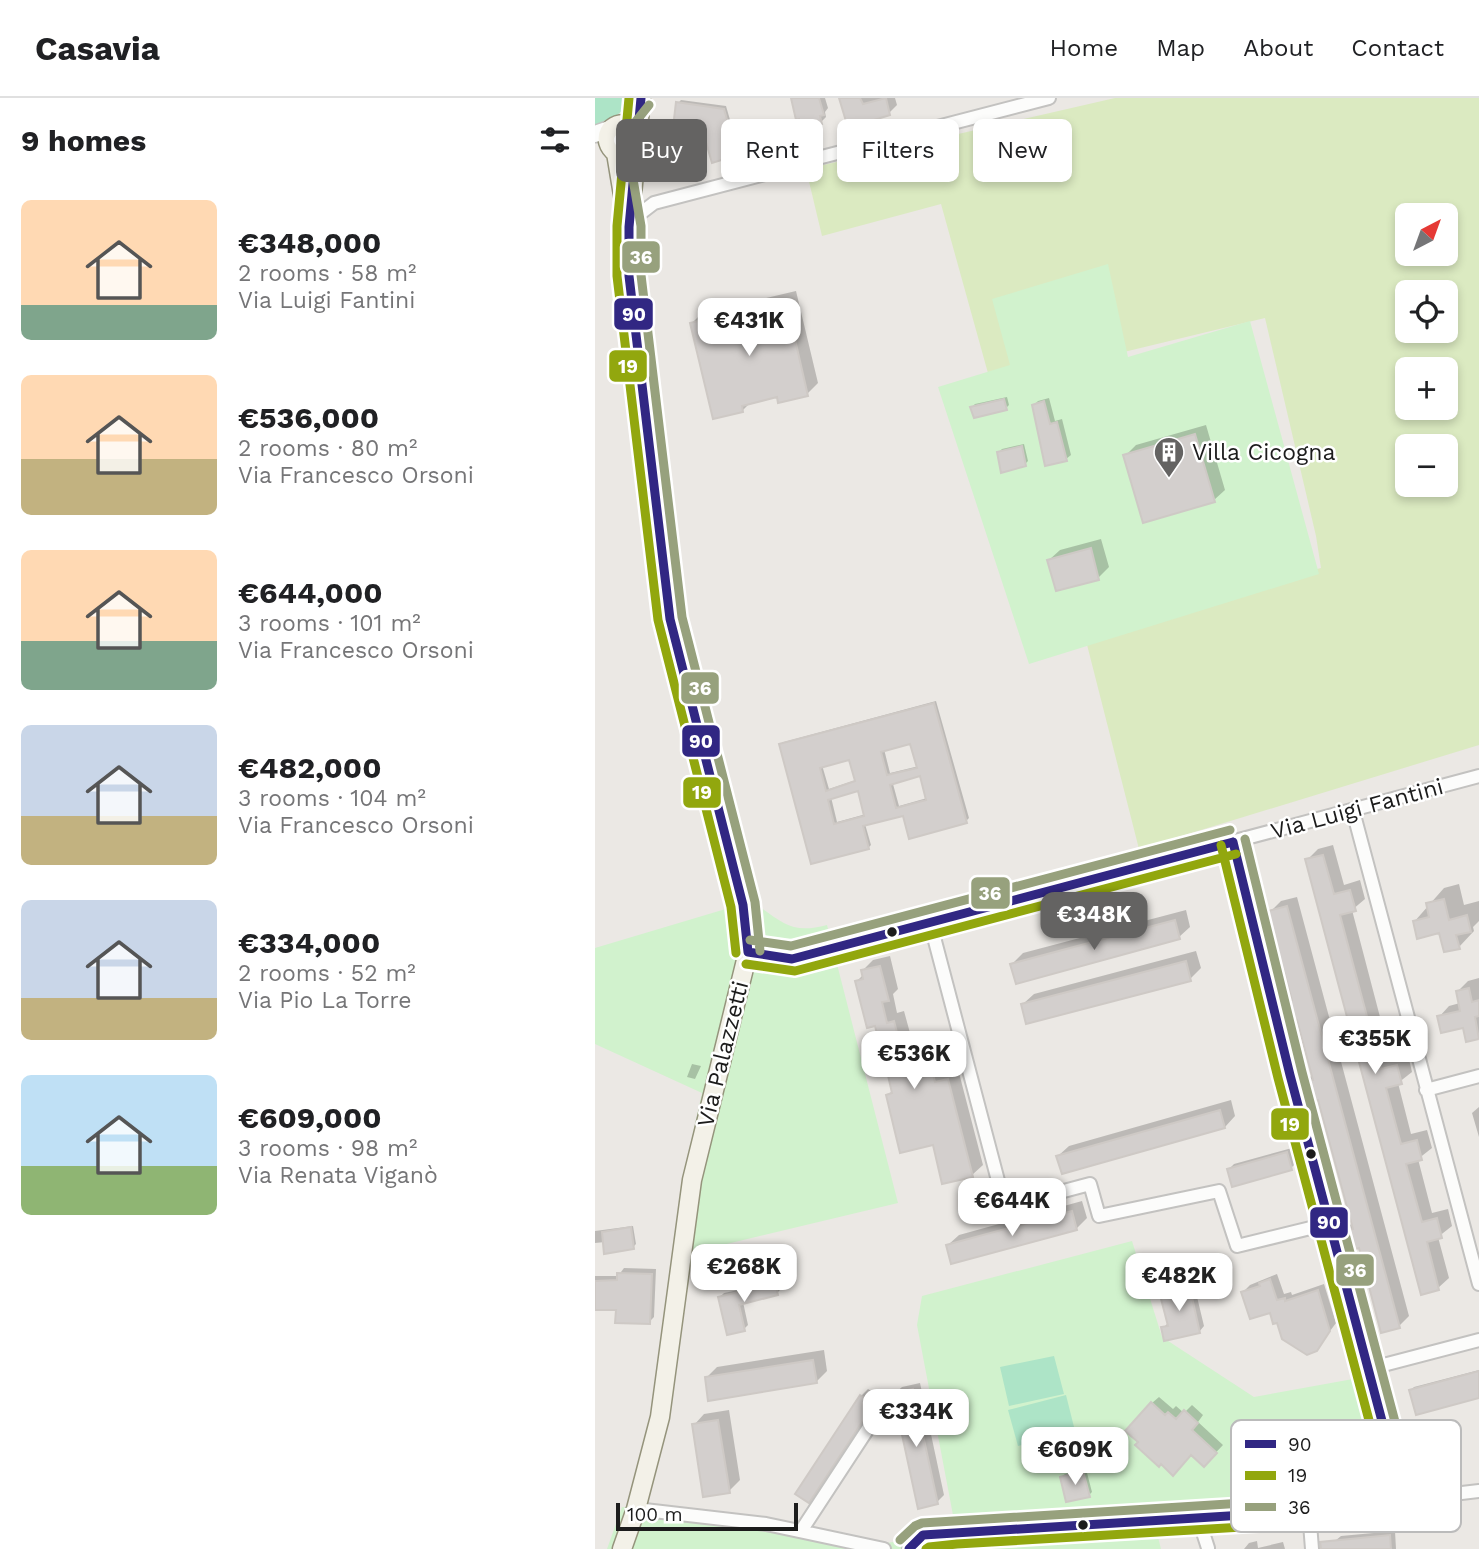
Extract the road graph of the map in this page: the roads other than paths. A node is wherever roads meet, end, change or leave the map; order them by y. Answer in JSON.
{"nodes":[{"id":1,"x":640,"y":98,"type":"edge"},
{"id":2,"x":1049,"y":98,"type":"edge"},
{"id":3,"x":639,"y":119,"type":"edge"},
{"id":4,"x":609,"y":128,"type":"edge"},
{"id":5,"x":607,"y":148,"type":"edge"},
{"id":6,"x":823,"y":157,"type":"edge"},
{"id":7,"x":633,"y":182,"type":"edge"},
{"id":8,"x":734,"y":182,"type":"edge"},
{"id":9,"x":632,"y":191,"type":"junction"},
{"id":10,"x":654,"y":203,"type":"junction"},
{"id":11,"x":629,"y":227,"type":"junction"},
{"id":12,"x":1479,"y":776,"type":"edge"},
{"id":13,"x":1353,"y":811,"type":"junction"},
{"id":14,"x":1233,"y":842,"type":"junction"},
{"id":15,"x":930,"y":922,"type":"junction"},
{"id":16,"x":748,"y":952,"type":"junction"},
{"id":17,"x":1479,"y":1076,"type":"edge"},
{"id":18,"x":1426,"y":1090,"type":"junction"},
{"id":19,"x":1001,"y":1192,"type":"dead end"},
{"id":20,"x":1015,"y":1204,"type":"dead end"},
{"id":21,"x":1331,"y":1223,"type":"junction"},
{"id":22,"x":1479,"y":1284,"type":"edge"},
{"id":23,"x":1479,"y":1340,"type":"edge"},
{"id":24,"x":1368,"y":1369,"type":"junction"},
{"id":25,"x":1382,"y":1420,"type":"edge"},
{"id":26,"x":873,"y":1421,"type":"dead end"},
{"id":27,"x":1479,"y":1491,"type":"edge"},
{"id":28,"x":1461,"y":1493,"type":"edge"},
{"id":29,"x":636,"y":1509,"type":"junction"},
{"id":30,"x":1231,"y":1515,"type":"edge"},
{"id":31,"x":1198,"y":1517,"type":"junction"},
{"id":32,"x":801,"y":1531,"type":"junction"},
{"id":33,"x":622,"y":1549,"type":"edge"},
{"id":34,"x":884,"y":1549,"type":"edge"},
{"id":35,"x":909,"y":1549,"type":"edge"},
{"id":36,"x":1208,"y":1549,"type":"edge"}],
"edges":[{"from":1,"to":3,"type":"main road","name":"Via Palazzetti"},
{"from":1,"to":4,"type":"main road"},
{"from":2,"to":6,"type":"street"},
{"from":4,"to":5,"type":"main road"},
{"from":5,"to":11,"type":"main road","name":"Via Palazzetti"},
{"from":7,"to":9,"type":"main road","name":"Via Palazzetti"},
{"from":8,"to":10,"type":"street"},
{"from":9,"to":10,"type":"street"},
{"from":9,"to":11,"type":"main road","name":"Via Palazzetti"},
{"from":10,"to":11,"type":"street"},
{"from":11,"to":16,"type":"main road","name":"Via Palazzetti"},
{"from":12,"to":13,"type":"street","name":"Via Luigi Fantini"},
{"from":13,"to":14,"type":"street","name":"Via Luigi Fantini"},
{"from":13,"to":18,"type":"street"},
{"from":14,"to":15,"type":"street","name":"Via Luigi Fantini"},
{"from":14,"to":21,"type":"street"},
{"from":15,"to":16,"type":"street","name":"Via Luigi Fantini"},
{"from":15,"to":19,"type":"street"},
{"from":16,"to":29,"type":"main road","name":"Via Palazzetti"},
{"from":17,"to":18,"type":"street"},
{"from":18,"to":22,"type":"street"},
{"from":20,"to":21,"type":"street"},
{"from":21,"to":24,"type":"street"},
{"from":23,"to":24,"type":"street"},
{"from":24,"to":25,"type":"street"},
{"from":26,"to":32,"type":"street"},
{"from":27,"to":28,"type":"street"},
{"from":29,"to":32,"type":"street"},
{"from":29,"to":33,"type":"main road","name":"Via Palazzetti"},
{"from":30,"to":31,"type":"street"},
{"from":31,"to":35,"type":"street"},
{"from":31,"to":36,"type":"street"},
{"from":32,"to":34,"type":"street"}]}
